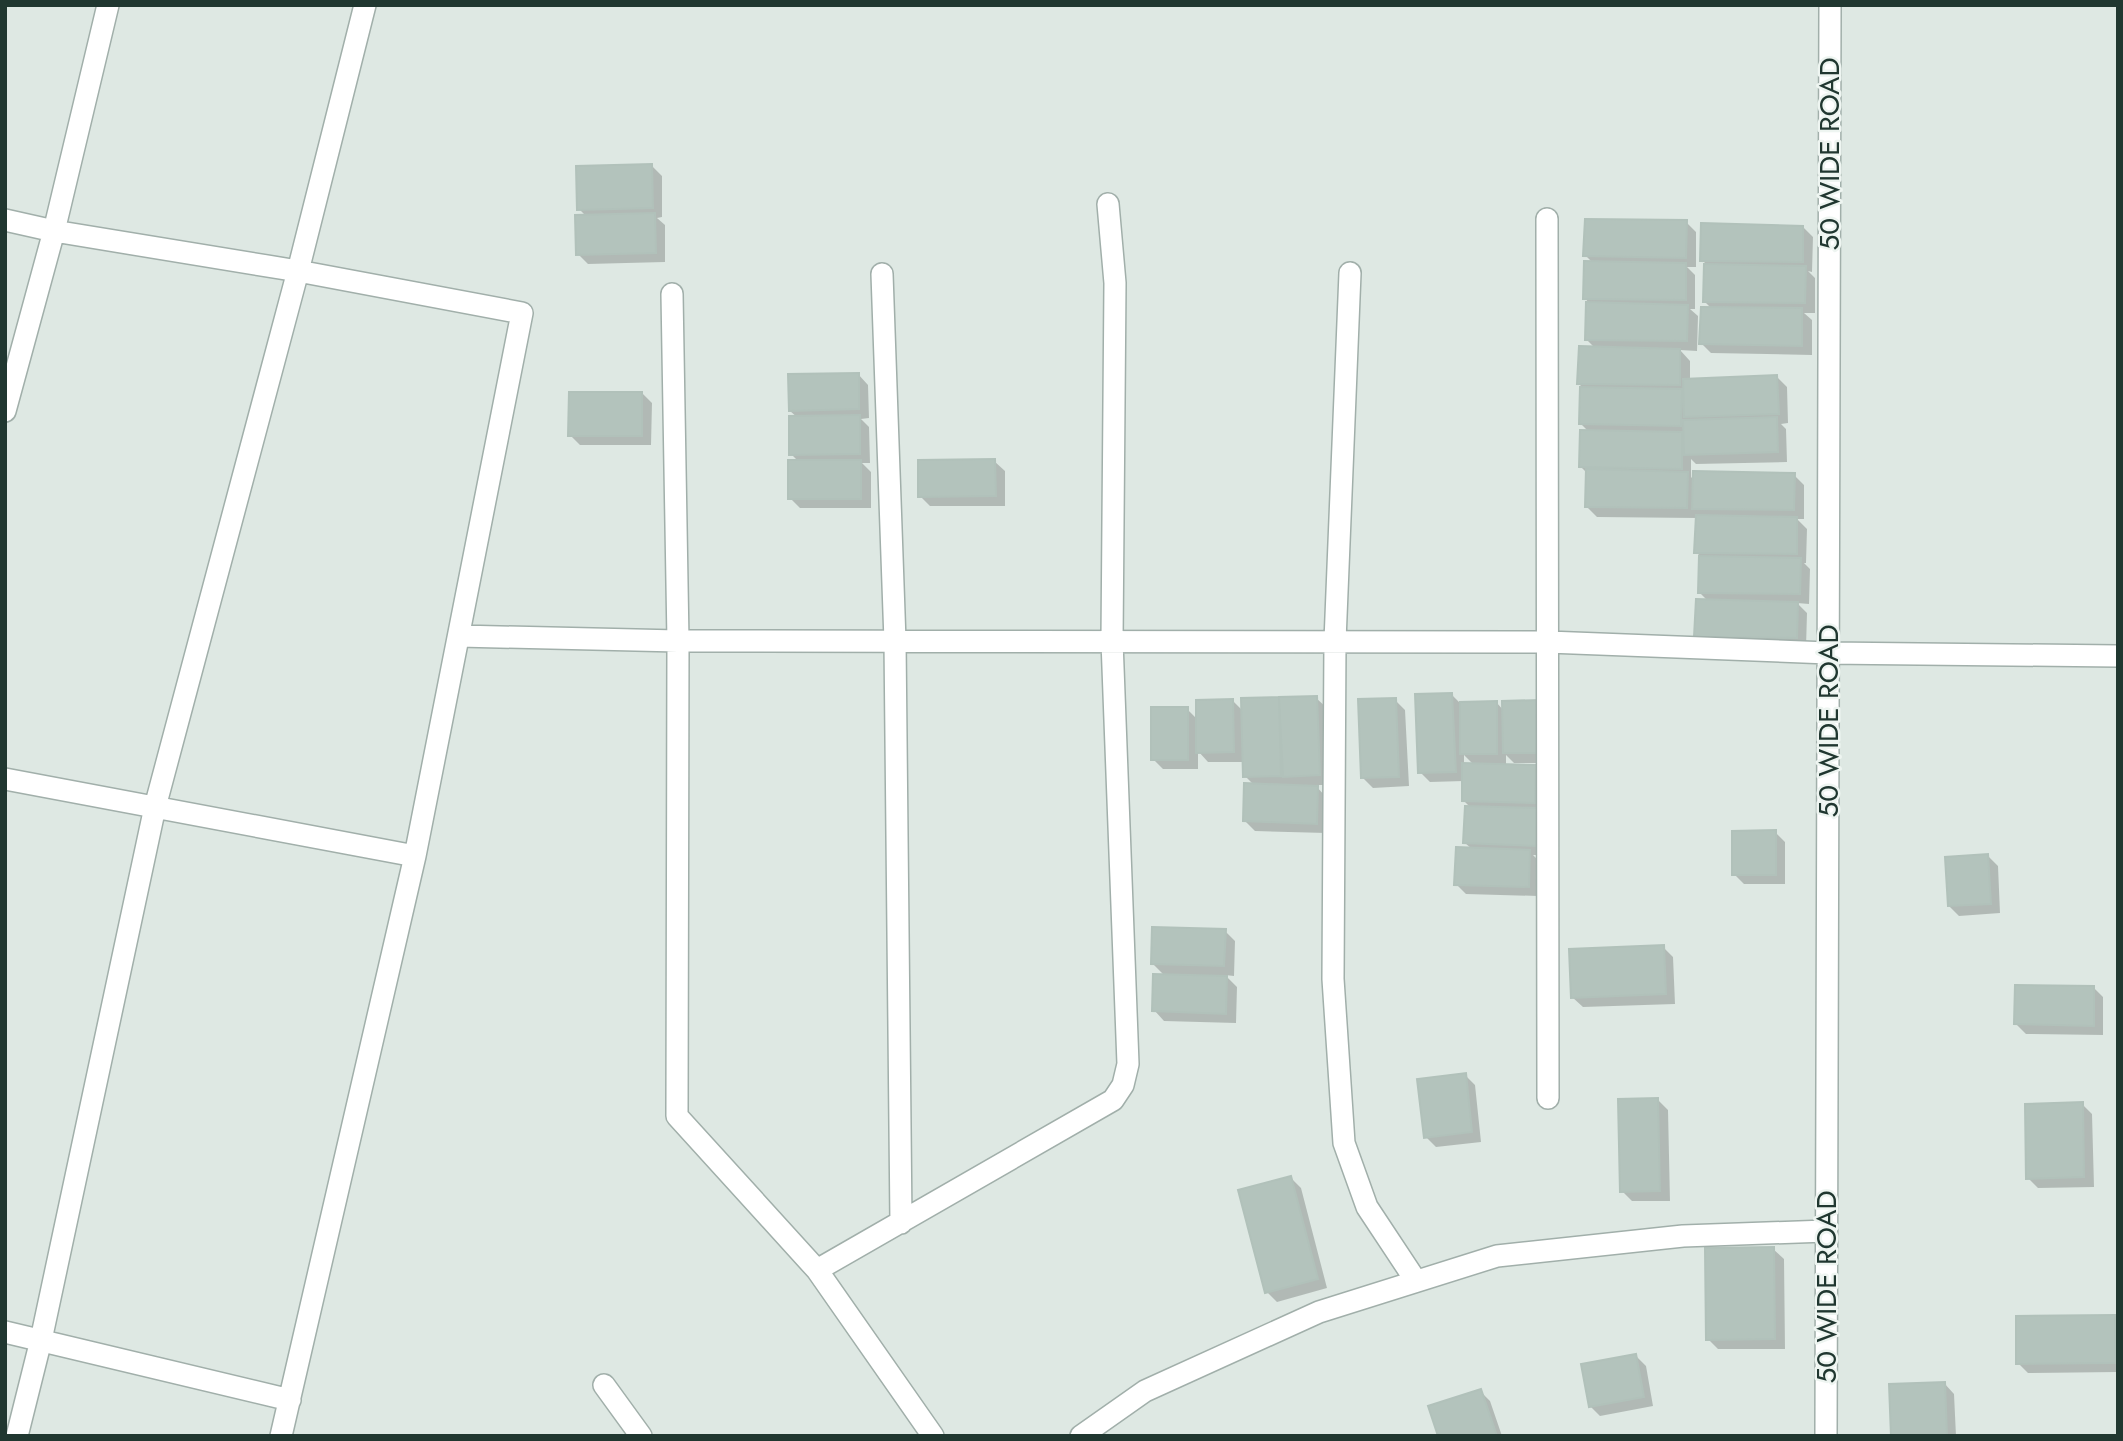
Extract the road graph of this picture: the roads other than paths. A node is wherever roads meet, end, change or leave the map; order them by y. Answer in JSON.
{"nodes":[{"id":1,"x":108,"y":5,"type":"edge"},
{"id":2,"x":365,"y":5,"type":"edge"},
{"id":3,"x":1830,"y":5,"type":"edge"},
{"id":4,"x":1108,"y":204,"type":"dead end"},
{"id":5,"x":1547,"y":219,"type":"dead end"},
{"id":6,"x":5,"y":220,"type":"edge"},
{"id":7,"x":54,"y":231,"type":"junction"},
{"id":8,"x":298,"y":271,"type":"junction"},
{"id":9,"x":1350,"y":272,"type":"dead end"},
{"id":10,"x":882,"y":274,"type":"dead end"},
{"id":11,"x":672,"y":294,"type":"dead end"},
{"id":12,"x":5,"y":411,"type":"edge"},
{"id":13,"x":459,"y":636,"type":"junction"},
{"id":14,"x":678,"y":641,"type":"junction"},
{"id":15,"x":895,"y":641,"type":"junction"},
{"id":16,"x":1112,"y":641,"type":"junction"},
{"id":17,"x":1335,"y":641,"type":"junction"},
{"id":18,"x":1548,"y":642,"type":"junction"},
{"id":19,"x":1828,"y":653,"type":"junction"},
{"id":20,"x":2118,"y":656,"type":"edge"},
{"id":21,"x":5,"y":779,"type":"edge"},
{"id":22,"x":155,"y":807,"type":"junction"},
{"id":23,"x":415,"y":856,"type":"junction"},
{"id":24,"x":1548,"y":1098,"type":"dead end"},
{"id":25,"x":901,"y":1223,"type":"junction"},
{"id":26,"x":1826,"y":1231,"type":"junction"},
{"id":27,"x":817,"y":1270,"type":"junction"},
{"id":28,"x":1416,"y":1281,"type":"junction"},
{"id":29,"x":5,"y":1332,"type":"edge"},
{"id":30,"x":41,"y":1340,"type":"junction"},
{"id":31,"x":604,"y":1385,"type":"dead end"},
{"id":32,"x":290,"y":1400,"type":"junction"},
{"id":33,"x":17,"y":1436,"type":"edge"},
{"id":34,"x":281,"y":1436,"type":"edge"},
{"id":35,"x":641,"y":1436,"type":"edge"},
{"id":36,"x":933,"y":1436,"type":"edge"},
{"id":37,"x":1081,"y":1436,"type":"edge"},
{"id":38,"x":1826,"y":1436,"type":"edge"}],
"edges":[{"from":1,"to":7,"type":"street"},
{"from":2,"to":8,"type":"street"},
{"from":3,"to":19,"type":"street","name":"50 WIDE ROAD"},
{"from":4,"to":16,"type":"street"},
{"from":5,"to":18,"type":"street"},
{"from":6,"to":7,"type":"street"},
{"from":7,"to":8,"type":"street"},
{"from":7,"to":12,"type":"street"},
{"from":8,"to":13,"type":"street"},
{"from":8,"to":22,"type":"street"},
{"from":9,"to":17,"type":"street"},
{"from":10,"to":15,"type":"street"},
{"from":11,"to":14,"type":"street"},
{"from":13,"to":14,"type":"street"},
{"from":13,"to":23,"type":"street"},
{"from":14,"to":15,"type":"street"},
{"from":14,"to":27,"type":"street"},
{"from":15,"to":16,"type":"street"},
{"from":15,"to":25,"type":"street"},
{"from":16,"to":17,"type":"street"},
{"from":16,"to":25,"type":"street"},
{"from":17,"to":18,"type":"street"},
{"from":17,"to":28,"type":"street"},
{"from":18,"to":19,"type":"street"},
{"from":18,"to":24,"type":"street"},
{"from":19,"to":20,"type":"street"},
{"from":19,"to":26,"type":"street","name":"50 WIDE ROAD"},
{"from":21,"to":22,"type":"street"},
{"from":22,"to":23,"type":"street"},
{"from":22,"to":30,"type":"street"},
{"from":23,"to":32,"type":"street"},
{"from":25,"to":27,"type":"street"},
{"from":26,"to":28,"type":"street"},
{"from":26,"to":38,"type":"street","name":"50 WIDE ROAD"},
{"from":27,"to":36,"type":"street"},
{"from":28,"to":37,"type":"street"},
{"from":29,"to":30,"type":"street"},
{"from":30,"to":32,"type":"street"},
{"from":30,"to":33,"type":"street"},
{"from":31,"to":35,"type":"street"},
{"from":32,"to":34,"type":"street"}]}
